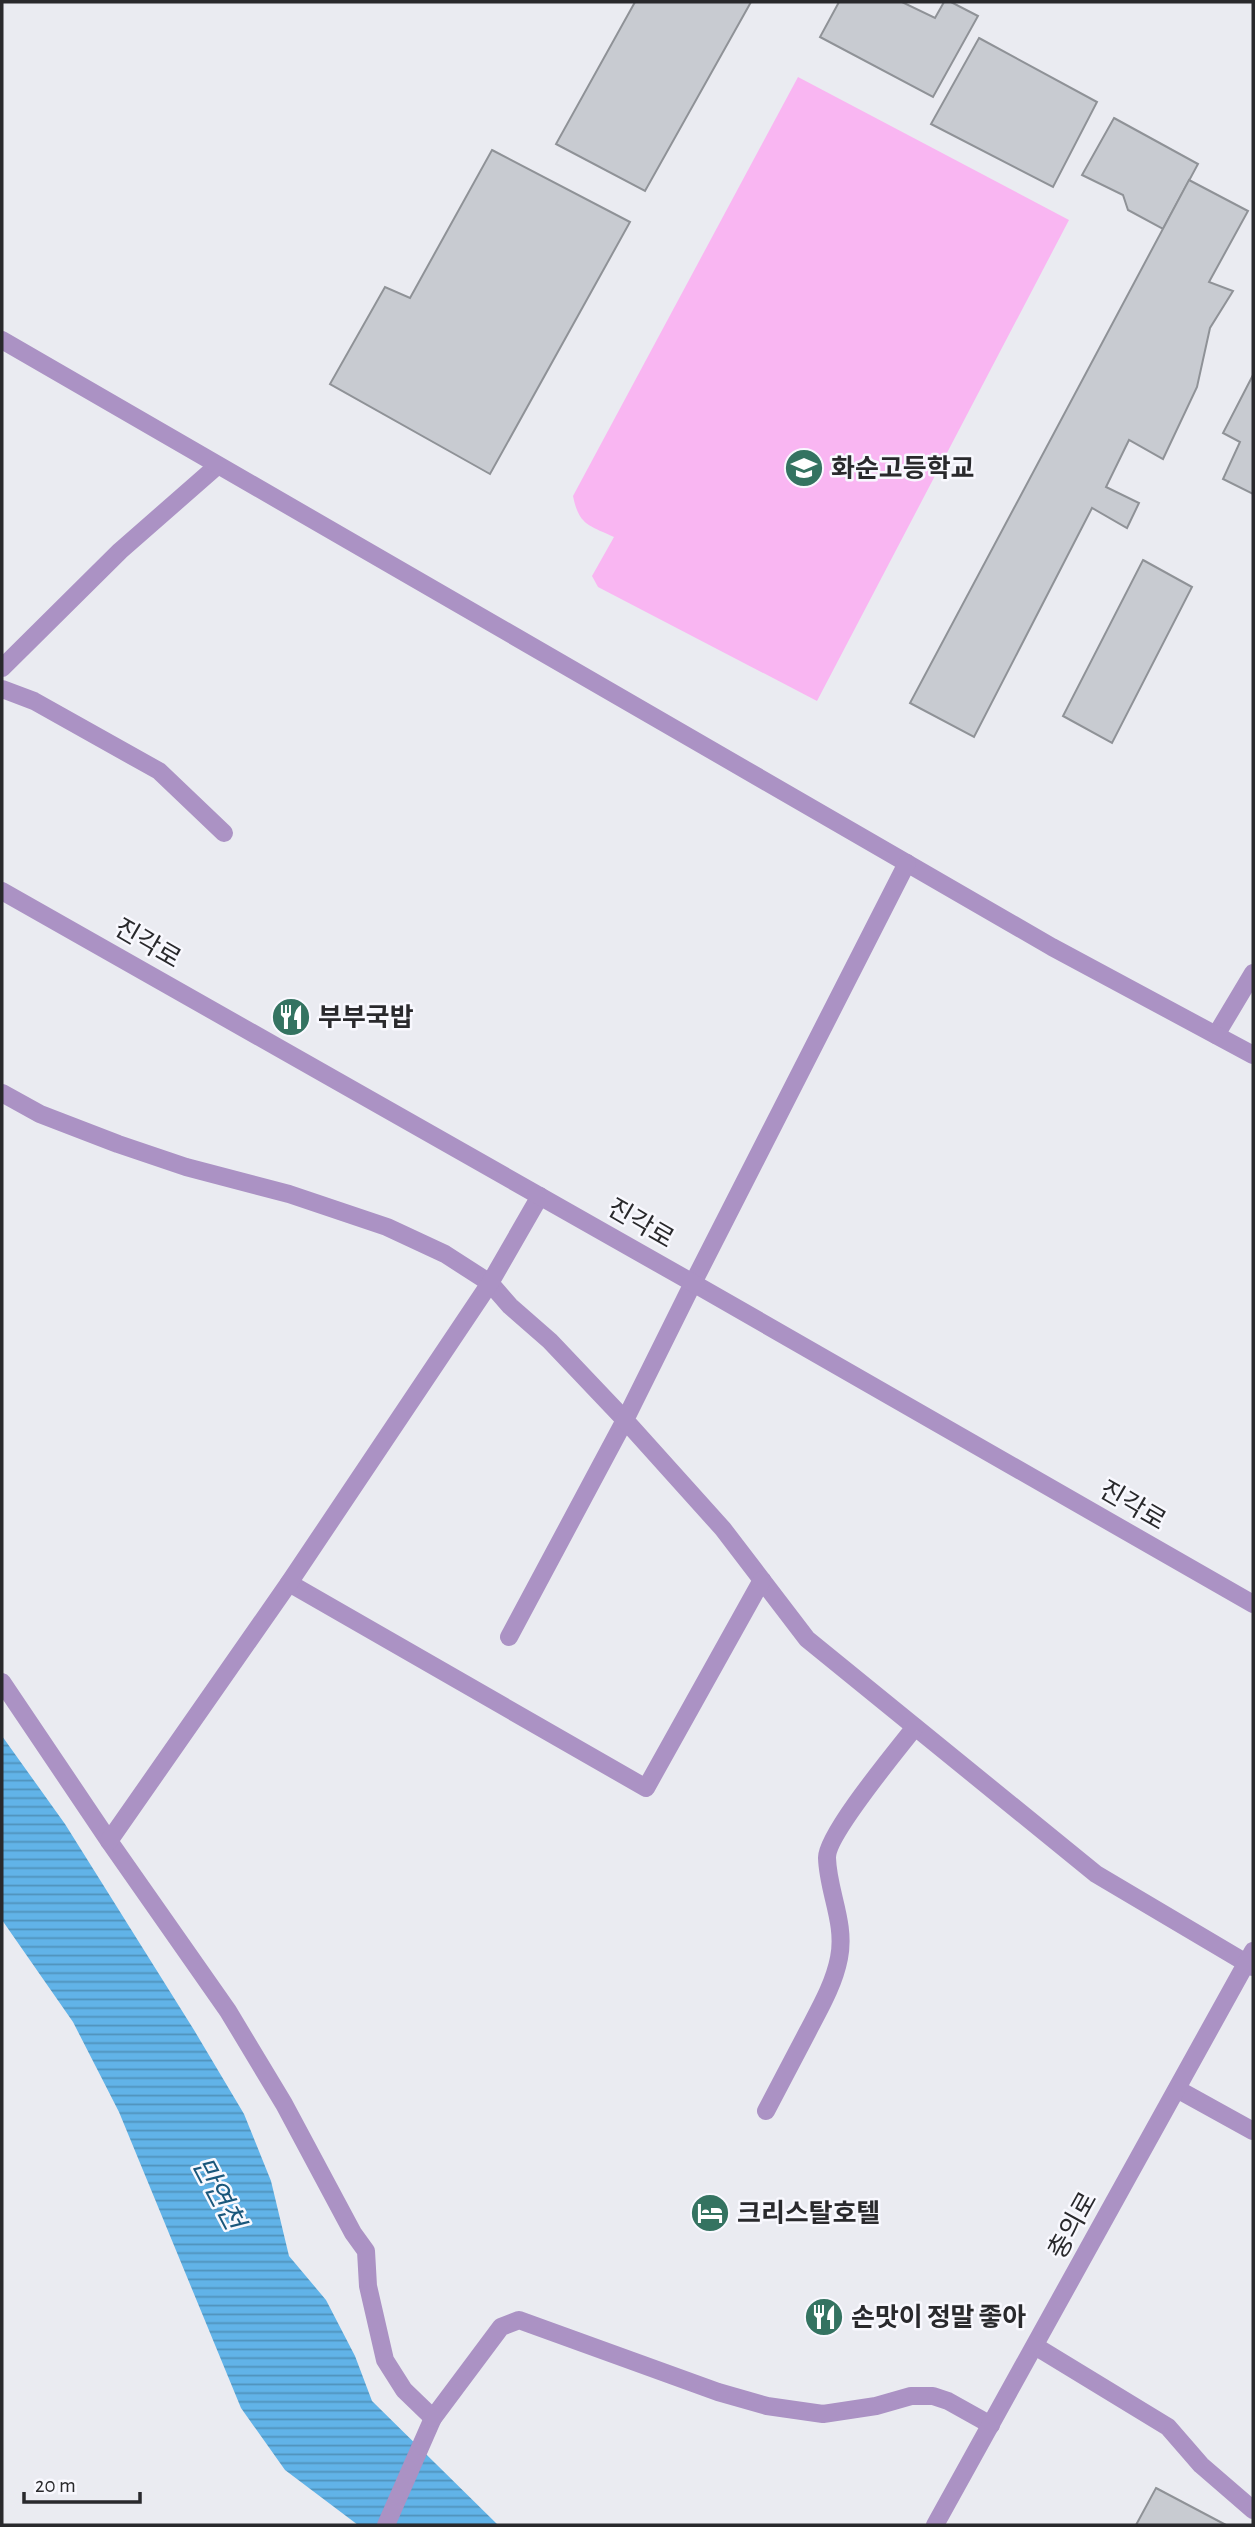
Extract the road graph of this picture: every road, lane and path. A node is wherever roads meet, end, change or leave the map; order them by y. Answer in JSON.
{"nodes":[{"id":1,"x":2,"y":341,"type":"edge"},
{"id":2,"x":218,"y":466,"type":"junction"},
{"id":3,"x":2,"y":668,"type":"edge"},
{"id":4,"x":2,"y":689,"type":"edge"},
{"id":5,"x":224,"y":833,"type":"dead end"},
{"id":6,"x":907,"y":863,"type":"junction"},
{"id":7,"x":2,"y":891,"type":"edge"},
{"id":8,"x":1253,"y":973,"type":"edge"},
{"id":9,"x":1216,"y":1035,"type":"junction"},
{"id":10,"x":1253,"y":1055,"type":"edge"},
{"id":11,"x":2,"y":1093,"type":"edge"},
{"id":12,"x":540,"y":1196,"type":"junction"},
{"id":13,"x":490,"y":1283,"type":"junction"},
{"id":14,"x":693,"y":1283,"type":"junction"},
{"id":15,"x":625,"y":1420,"type":"junction"},
{"id":16,"x":762,"y":1580,"type":"junction"},
{"id":17,"x":289,"y":1583,"type":"junction"},
{"id":18,"x":1253,"y":1604,"type":"edge"},
{"id":19,"x":509,"y":1637,"type":"dead end"},
{"id":20,"x":2,"y":1682,"type":"edge"},
{"id":21,"x":915,"y":1727,"type":"junction"},
{"id":22,"x":108,"y":1842,"type":"junction"},
{"id":23,"x":1251,"y":1960,"type":"edge"},
{"id":24,"x":1177,"y":2089,"type":"junction"},
{"id":25,"x":766,"y":2111,"type":"dead end"},
{"id":26,"x":1253,"y":2132,"type":"edge"},
{"id":27,"x":1035,"y":2346,"type":"junction"},
{"id":28,"x":433,"y":2418,"type":"junction"},
{"id":29,"x":991,"y":2425,"type":"junction"},
{"id":30,"x":1253,"y":2510,"type":"edge"},
{"id":31,"x":388,"y":2520,"type":"edge"},
{"id":32,"x":935,"y":2525,"type":"edge"}],
"edges":[{"from":1,"to":2,"type":"street"},
{"from":2,"to":3,"type":"street"},
{"from":2,"to":6,"type":"street"},
{"from":4,"to":5,"type":"street"},
{"from":6,"to":9,"type":"street"},
{"from":6,"to":14,"type":"street"},
{"from":7,"to":12,"type":"street","name":"진각로"},
{"from":8,"to":9,"type":"street"},
{"from":9,"to":10,"type":"street"},
{"from":11,"to":13,"type":"street"},
{"from":12,"to":13,"type":"street"},
{"from":12,"to":14,"type":"street","name":"진각로"},
{"from":13,"to":15,"type":"street"},
{"from":13,"to":17,"type":"street"},
{"from":14,"to":15,"type":"street"},
{"from":14,"to":18,"type":"street","name":"진각로"},
{"from":15,"to":16,"type":"street"},
{"from":15,"to":19,"type":"street"},
{"from":16,"to":17,"type":"street"},
{"from":16,"to":21,"type":"street"},
{"from":17,"to":22,"type":"street"},
{"from":20,"to":22,"type":"street"},
{"from":21,"to":23,"type":"street"},
{"from":21,"to":25,"type":"street"},
{"from":22,"to":28,"type":"street"},
{"from":23,"to":24,"type":"street","name":"충의로"},
{"from":24,"to":26,"type":"street"},
{"from":24,"to":27,"type":"street","name":"충의로"},
{"from":27,"to":29,"type":"street","name":"충의로"},
{"from":27,"to":30,"type":"street"},
{"from":28,"to":29,"type":"street"},
{"from":28,"to":31,"type":"street"},
{"from":29,"to":32,"type":"street","name":"충의로"}]}
